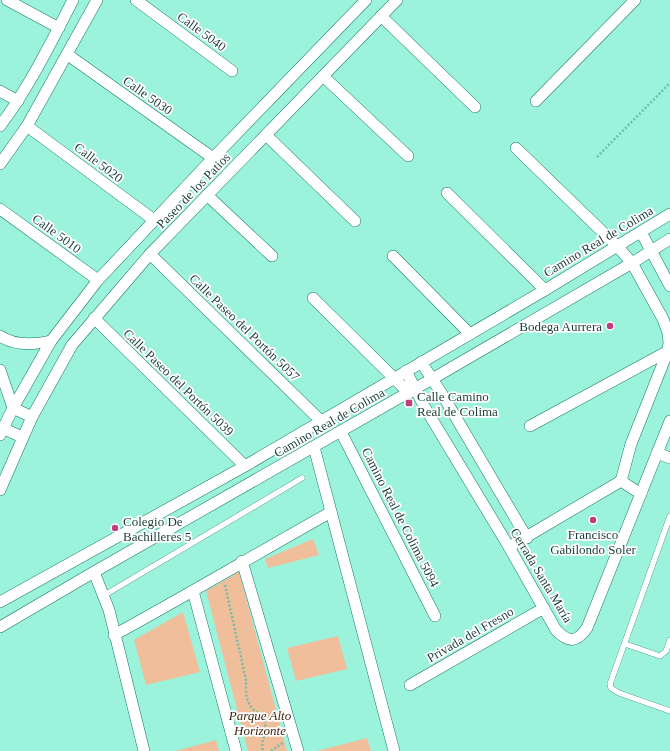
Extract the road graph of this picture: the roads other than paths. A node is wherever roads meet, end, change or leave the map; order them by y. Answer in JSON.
{"nodes":[{"id":1,"x":7,"y":0,"type":"edge"},
{"id":2,"x":73,"y":0,"type":"edge"},
{"id":3,"x":97,"y":0,"type":"edge"},
{"id":4,"x":136,"y":0,"type":"edge"},
{"id":5,"x":397,"y":0,"type":"edge"},
{"id":6,"x":635,"y":0,"type":"edge"},
{"id":7,"x":361,"y":2,"type":"edge"},
{"id":8,"x":381,"y":16,"type":"junction"},
{"id":9,"x":59,"y":28,"type":"junction"},
{"id":10,"x":68,"y":55,"type":"junction"},
{"id":11,"x":232,"y":71,"type":"dead end"},
{"id":12,"x":323,"y":76,"type":"junction"},
{"id":13,"x":0,"y":91,"type":"edge"},
{"id":14,"x":18,"y":101,"type":"junction"},
{"id":15,"x":536,"y":101,"type":"dead end"},
{"id":16,"x":475,"y":107,"type":"dead end"},
{"id":17,"x":0,"y":126,"type":"edge"},
{"id":18,"x":27,"y":126,"type":"junction"},
{"id":19,"x":266,"y":135,"type":"junction"},
{"id":20,"x":516,"y":148,"type":"dead end"},
{"id":21,"x":408,"y":156,"type":"dead end"},
{"id":22,"x":213,"y":158,"type":"junction"},
{"id":23,"x":0,"y":164,"type":"edge"},
{"id":24,"x":447,"y":193,"type":"dead end"},
{"id":25,"x":207,"y":195,"type":"junction"},
{"id":26,"x":0,"y":209,"type":"edge"},
{"id":27,"x":670,"y":214,"type":"edge"},
{"id":28,"x":154,"y":220,"type":"junction"},
{"id":29,"x":355,"y":221,"type":"dead end"},
{"id":30,"x":640,"y":232,"type":"junction"},
{"id":31,"x":670,"y":239,"type":"edge"},
{"id":32,"x":617,"y":246,"type":"junction"},
{"id":33,"x":651,"y":250,"type":"junction"},
{"id":34,"x":150,"y":254,"type":"junction"},
{"id":35,"x":272,"y":256,"type":"dead end"},
{"id":36,"x":393,"y":256,"type":"dead end"},
{"id":37,"x":632,"y":263,"type":"junction"},
{"id":38,"x":98,"y":280,"type":"junction"},
{"id":39,"x":670,"y":286,"type":"edge"},
{"id":40,"x":545,"y":290,"type":"junction"},
{"id":41,"x":313,"y":298,"type":"dead end"},
{"id":42,"x":94,"y":318,"type":"junction"},
{"id":43,"x":470,"y":334,"type":"junction"},
{"id":44,"x":0,"y":336,"type":"edge"},
{"id":45,"x":50,"y":341,"type":"junction"},
{"id":46,"x":668,"y":351,"type":"junction"},
{"id":47,"x":421,"y":362,"type":"junction"},
{"id":48,"x":0,"y":370,"type":"edge"},
{"id":49,"x":406,"y":371,"type":"junction"},
{"id":50,"x":396,"y":378,"type":"junction"},
{"id":51,"x":432,"y":379,"type":"junction"},
{"id":52,"x":413,"y":391,"type":"junction"},
{"id":53,"x":13,"y":408,"type":"junction"},
{"id":54,"x":32,"y":417,"type":"junction"},
{"id":55,"x":321,"y":421,"type":"junction"},
{"id":56,"x":670,"y":421,"type":"edge"},
{"id":57,"x":530,"y":426,"type":"dead end"},
{"id":58,"x":1,"y":430,"type":"edge"},
{"id":59,"x":341,"y":432,"type":"junction"},
{"id":60,"x":22,"y":437,"type":"junction"},
{"id":61,"x":314,"y":447,"type":"junction"},
{"id":62,"x":657,"y":453,"type":"junction"},
{"id":63,"x":670,"y":458,"type":"edge"},
{"id":64,"x":245,"y":466,"type":"junction"},
{"id":65,"x":302,"y":478,"type":"dead end"},
{"id":66,"x":621,"y":481,"type":"junction"},
{"id":67,"x":0,"y":490,"type":"edge"},
{"id":68,"x":641,"y":494,"type":"junction"},
{"id":69,"x":331,"y":512,"type":"junction"},
{"id":70,"x":670,"y":516,"type":"edge"},
{"id":71,"x":527,"y":538,"type":"junction"},
{"id":72,"x":108,"y":542,"type":"junction"},
{"id":73,"x":509,"y":547,"type":"junction"},
{"id":74,"x":117,"y":559,"type":"junction"},
{"id":75,"x":242,"y":561,"type":"junction"},
{"id":76,"x":94,"y":572,"type":"junction"},
{"id":77,"x":192,"y":591,"type":"junction"},
{"id":78,"x":103,"y":596,"type":"junction"},
{"id":79,"x":0,"y":602,"type":"edge"},
{"id":80,"x":544,"y":608,"type":"junction"},
{"id":81,"x":436,"y":616,"type":"dead end"},
{"id":82,"x":0,"y":628,"type":"edge"},
{"id":83,"x":114,"y":635,"type":"junction"},
{"id":84,"x":670,"y":640,"type":"edge"},
{"id":85,"x":625,"y":644,"type":"junction"},
{"id":86,"x":410,"y":685,"type":"dead end"},
{"id":87,"x":670,"y":711,"type":"edge"},
{"id":88,"x":144,"y":751,"type":"edge"},
{"id":89,"x":236,"y":751,"type":"edge"},
{"id":90,"x":298,"y":751,"type":"edge"},
{"id":91,"x":394,"y":751,"type":"edge"}],
"edges":[{"from":1,"to":9,"type":"street"},
{"from":2,"to":9,"type":"street"},
{"from":3,"to":10,"type":"street"},
{"from":4,"to":11,"type":"street","name":"Calle 5040"},
{"from":5,"to":8,"type":"street","name":"Paseo de los Patios"},
{"from":6,"to":15,"type":"street"},
{"from":7,"to":22,"type":"street","name":"Paseo de los Patios"},
{"from":8,"to":12,"type":"street","name":"Paseo de los Patios"},
{"from":8,"to":16,"type":"street"},
{"from":9,"to":14,"type":"street"},
{"from":10,"to":18,"type":"street"},
{"from":10,"to":22,"type":"street","name":"Calle 5030"},
{"from":12,"to":19,"type":"street","name":"Paseo de los Patios"},
{"from":12,"to":21,"type":"street"},
{"from":13,"to":14,"type":"street"},
{"from":14,"to":17,"type":"street"},
{"from":18,"to":23,"type":"street"},
{"from":18,"to":28,"type":"street","name":"Calle 5020"},
{"from":19,"to":25,"type":"street","name":"Paseo de los Patios"},
{"from":19,"to":29,"type":"street"},
{"from":20,"to":32,"type":"street"},
{"from":22,"to":28,"type":"street","name":"Paseo de los Patios"},
{"from":24,"to":40,"type":"street"},
{"from":25,"to":34,"type":"street","name":"Paseo de los Patios"},
{"from":25,"to":35,"type":"street"},
{"from":26,"to":38,"type":"street","name":"Calle 5010"},
{"from":27,"to":30,"type":"street","name":"Camino Real de Colima"},
{"from":28,"to":38,"type":"street","name":"Paseo de los Patios"},
{"from":30,"to":32,"type":"street","name":"Camino Real de Colima"},
{"from":30,"to":33,"type":"street"},
{"from":31,"to":33,"type":"street","name":"Camino Real de Colima"},
{"from":32,"to":37,"type":"street"},
{"from":32,"to":40,"type":"street","name":"Camino Real de Colima"},
{"from":33,"to":37,"type":"street","name":"Camino Real de Colima"},
{"from":33,"to":39,"type":"street"},
{"from":34,"to":42,"type":"street","name":"Paseo de los Patios"},
{"from":34,"to":55,"type":"street","name":"Calle Paseo del Portón 5057"},
{"from":36,"to":43,"type":"street"},
{"from":37,"to":46,"type":"street"},
{"from":37,"to":51,"type":"street","name":"Camino Real de Colima"},
{"from":38,"to":45,"type":"street","name":"Paseo de los Patios"},
{"from":40,"to":43,"type":"street","name":"Camino Real de Colima"},
{"from":41,"to":50,"type":"street"},
{"from":42,"to":54,"type":"street","name":"Paseo de los Patios"},
{"from":42,"to":64,"type":"street","name":"Calle Paseo del Portón 5039"},
{"from":43,"to":47,"type":"street","name":"Camino Real de Colima"},
{"from":44,"to":45,"type":"street"},
{"from":45,"to":53,"type":"street","name":"Paseo de los Patios"},
{"from":46,"to":57,"type":"street"},
{"from":46,"to":66,"type":"street"},
{"from":47,"to":49,"type":"street","name":"Camino Real de Colima"},
{"from":47,"to":51,"type":"street","name":"Cerrada Santa María"},
{"from":48,"to":53,"type":"street"},
{"from":49,"to":50,"type":"street","name":"Camino Real de Colima"},
{"from":49,"to":52,"type":"street","name":"Cerrada Santa María"},
{"from":50,"to":52,"type":"street"},
{"from":50,"to":55,"type":"street","name":"Camino Real de Colima"},
{"from":51,"to":52,"type":"street","name":"Camino Real de Colima"},
{"from":51,"to":71,"type":"street","name":"Cerrada Santa María"},
{"from":52,"to":59,"type":"street","name":"Camino Real de Colima"},
{"from":52,"to":73,"type":"street","name":"Cerrada Santa María"},
{"from":53,"to":54,"type":"street"},
{"from":53,"to":58,"type":"street","name":"Paseo de los Patios"},
{"from":54,"to":60,"type":"street","name":"Paseo de los Patios"},
{"from":55,"to":64,"type":"street","name":"Camino Real de Colima"},
{"from":56,"to":62,"type":"street","name":"Cerrada Santa María"},
{"from":58,"to":60,"type":"street"},
{"from":59,"to":61,"type":"street","name":"Camino Real de Colima"},
{"from":59,"to":81,"type":"street","name":"Camino Real de Colima 5094"},
{"from":60,"to":67,"type":"street","name":"Paseo de los Patios"},
{"from":61,"to":69,"type":"street"},
{"from":61,"to":74,"type":"street","name":"Camino Real de Colima"},
{"from":62,"to":63,"type":"street"},
{"from":62,"to":68,"type":"street","name":"Cerrada Santa María"},
{"from":64,"to":72,"type":"street","name":"Camino Real de Colima"},
{"from":65,"to":78,"type":"lane"},
{"from":66,"to":68,"type":"street"},
{"from":66,"to":71,"type":"street"},
{"from":68,"to":80,"type":"street","name":"Cerrada Santa María"},
{"from":69,"to":75,"type":"street"},
{"from":69,"to":91,"type":"street"},
{"from":70,"to":85,"type":"lane"},
{"from":71,"to":73,"type":"street"},
{"from":72,"to":74,"type":"street"},
{"from":72,"to":79,"type":"street","name":"Camino Real de Colima"},
{"from":73,"to":80,"type":"street","name":"Cerrada Santa María"},
{"from":74,"to":76,"type":"street","name":"Camino Real de Colima"},
{"from":75,"to":77,"type":"street"},
{"from":75,"to":90,"type":"street"},
{"from":76,"to":78,"type":"street"},
{"from":76,"to":82,"type":"street","name":"Camino Real de Colima"},
{"from":77,"to":83,"type":"street"},
{"from":77,"to":89,"type":"street"},
{"from":78,"to":83,"type":"street"},
{"from":80,"to":86,"type":"street","name":"Privada del Fresno"},
{"from":83,"to":88,"type":"street"},
{"from":84,"to":85,"type":"lane"},
{"from":85,"to":87,"type":"lane"}]}
